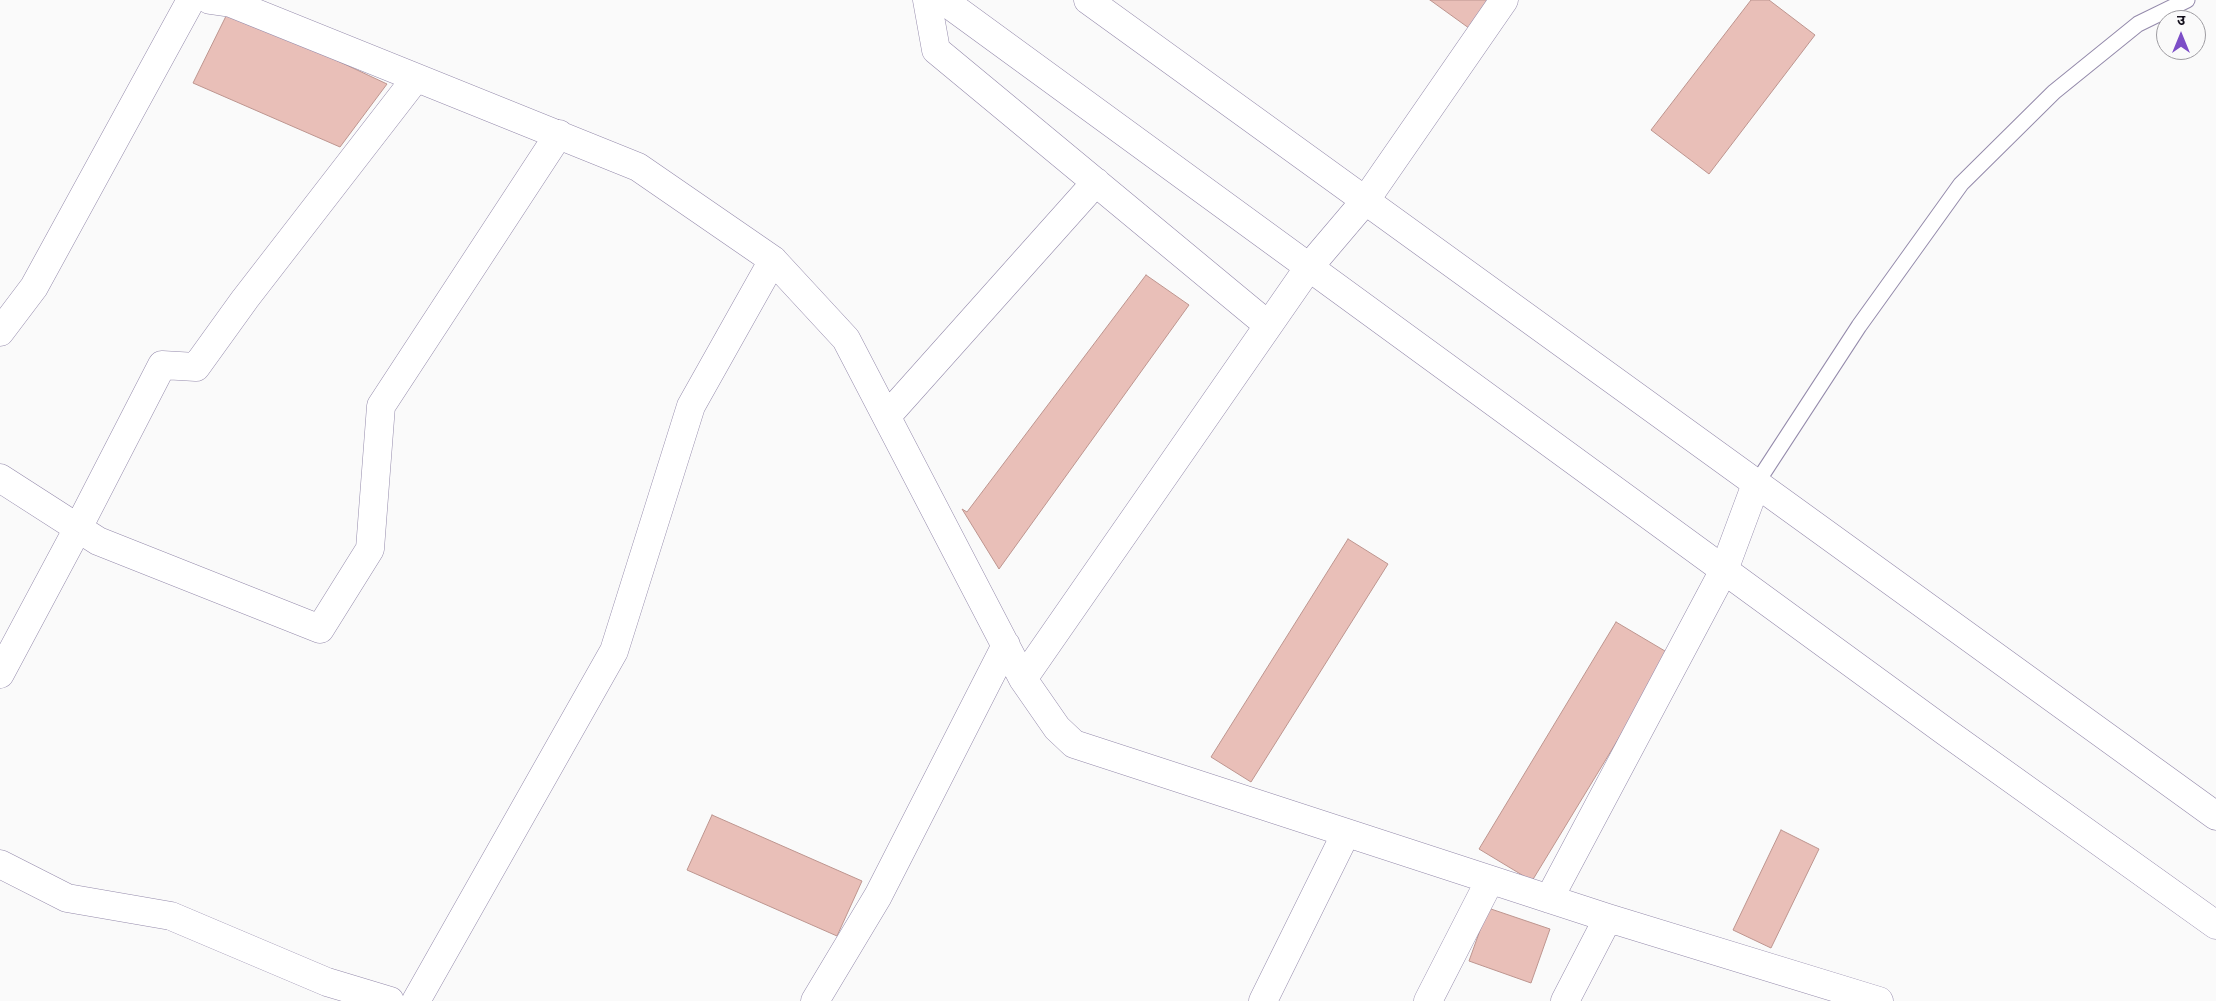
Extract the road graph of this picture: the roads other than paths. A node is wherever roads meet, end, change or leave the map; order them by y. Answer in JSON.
{"nodes":[{"id":1,"x":191,"y":0,"type":"edge"},
{"id":2,"x":210,"y":0,"type":"edge"},
{"id":3,"x":927,"y":0,"type":"edge"},
{"id":4,"x":943,"y":0,"type":"edge"},
{"id":5,"x":1088,"y":0,"type":"edge"},
{"id":6,"x":1504,"y":0,"type":"edge"},
{"id":7,"x":2187,"y":0,"type":"edge"},
{"id":8,"x":416,"y":78,"type":"junction"},
{"id":9,"x":559,"y":134,"type":"junction"},
{"id":10,"x":1096,"y":182,"type":"junction"},
{"id":11,"x":1364,"y":200,"type":"junction"},
{"id":12,"x":773,"y":260,"type":"junction"},
{"id":13,"x":1309,"y":267,"type":"junction"},
{"id":14,"x":1268,"y":325,"type":"junction"},
{"id":15,"x":0,"y":332,"type":"edge"},
{"id":16,"x":887,"y":416,"type":"junction"},
{"id":17,"x":0,"y":478,"type":"edge"},
{"id":18,"x":1756,"y":484,"type":"junction"},
{"id":19,"x":78,"y":528,"type":"junction"},
{"id":20,"x":1724,"y":570,"type":"junction"},
{"id":21,"x":1006,"y":645,"type":"junction"},
{"id":22,"x":0,"y":674,"type":"edge"},
{"id":23,"x":1023,"y":679,"type":"junction"},
{"id":24,"x":2216,"y":816,"type":"edge"},
{"id":25,"x":1346,"y":833,"type":"junction"},
{"id":26,"x":0,"y":864,"type":"edge"},
{"id":27,"x":1490,"y":880,"type":"junction"},
{"id":28,"x":1549,"y":899,"type":"junction"},
{"id":29,"x":1608,"y":918,"type":"junction"},
{"id":30,"x":2216,"y":925,"type":"edge"},
{"id":31,"x":390,"y":1001,"type":"edge"},
{"id":32,"x":416,"y":1001,"type":"edge"},
{"id":33,"x":815,"y":1001,"type":"edge"},
{"id":34,"x":1263,"y":1001,"type":"edge"},
{"id":35,"x":1428,"y":1001,"type":"edge"},
{"id":36,"x":1565,"y":1001,"type":"edge"},
{"id":37,"x":1879,"y":1001,"type":"edge"}],
"edges":[{"from":1,"to":15,"type":"street"},
{"from":2,"to":8,"type":"street"},
{"from":3,"to":10,"type":"street"},
{"from":4,"to":13,"type":"street"},
{"from":5,"to":11,"type":"street"},
{"from":6,"to":11,"type":"street"},
{"from":7,"to":18,"type":"lane"},
{"from":8,"to":9,"type":"street"},
{"from":8,"to":19,"type":"street"},
{"from":9,"to":12,"type":"street"},
{"from":9,"to":19,"type":"street"},
{"from":10,"to":14,"type":"street"},
{"from":10,"to":16,"type":"street"},
{"from":11,"to":13,"type":"street"},
{"from":11,"to":18,"type":"street"},
{"from":12,"to":16,"type":"street"},
{"from":12,"to":32,"type":"street"},
{"from":13,"to":14,"type":"street"},
{"from":13,"to":20,"type":"street"},
{"from":14,"to":23,"type":"street"},
{"from":16,"to":21,"type":"street"},
{"from":17,"to":19,"type":"street"},
{"from":18,"to":20,"type":"street"},
{"from":18,"to":24,"type":"street"},
{"from":19,"to":22,"type":"street"},
{"from":20,"to":28,"type":"street"},
{"from":20,"to":30,"type":"street"},
{"from":21,"to":23,"type":"street"},
{"from":21,"to":33,"type":"street"},
{"from":23,"to":25,"type":"street"},
{"from":25,"to":27,"type":"street"},
{"from":25,"to":34,"type":"street"},
{"from":26,"to":31,"type":"street"},
{"from":27,"to":28,"type":"street"},
{"from":27,"to":35,"type":"street"},
{"from":28,"to":29,"type":"street"},
{"from":29,"to":36,"type":"street"},
{"from":29,"to":37,"type":"street"}]}
